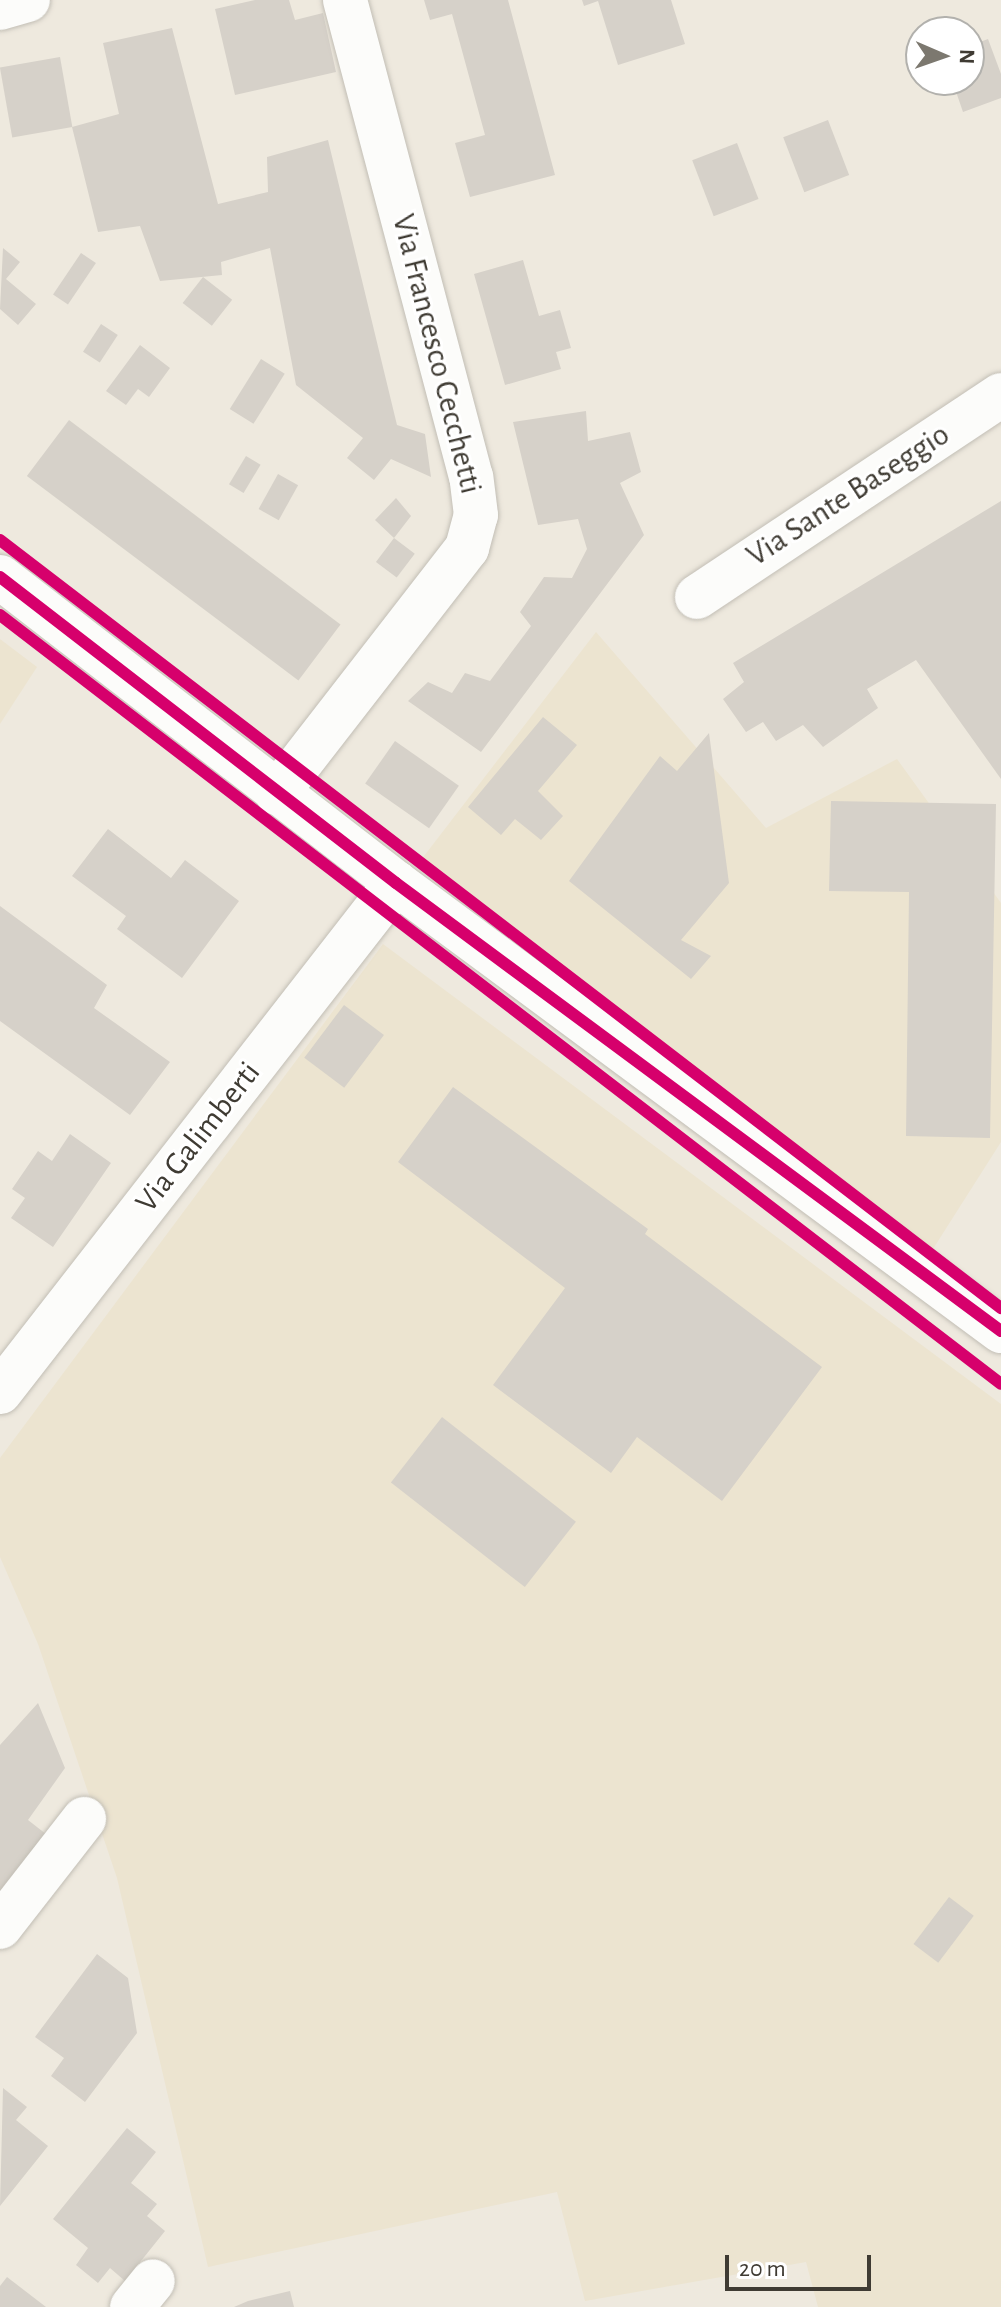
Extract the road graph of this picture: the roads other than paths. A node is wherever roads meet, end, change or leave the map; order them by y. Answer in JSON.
{"nodes":[{"id":1,"x":28,"y":0,"type":"edge"},
{"id":2,"x":345,"y":0,"type":"edge"},
{"id":3,"x":0,"y":8,"type":"edge"},
{"id":4,"x":1001,"y":395,"type":"edge"},
{"id":5,"x":0,"y":577,"type":"edge"},
{"id":6,"x":697,"y":597,"type":"dead end"},
{"id":7,"x":277,"y":793,"type":"junction"},
{"id":8,"x":396,"y":883,"type":"junction"},
{"id":9,"x":1001,"y":1331,"type":"edge"},
{"id":10,"x":0,"y":1392,"type":"edge"},
{"id":11,"x":84,"y":1819,"type":"dead end"},
{"id":12,"x":0,"y":1927,"type":"edge"}],
"edges":[{"from":1,"to":3,"type":"street"},
{"from":2,"to":7,"type":"street","name":"Via Francesco Cecchetti"},
{"from":4,"to":6,"type":"street","name":"Via Sante Baseggio"},
{"from":5,"to":7,"type":"street"},
{"from":7,"to":8,"type":"street"},
{"from":8,"to":9,"type":"street"},
{"from":8,"to":10,"type":"street","name":"Via Galimberti"},
{"from":11,"to":12,"type":"street"}]}
